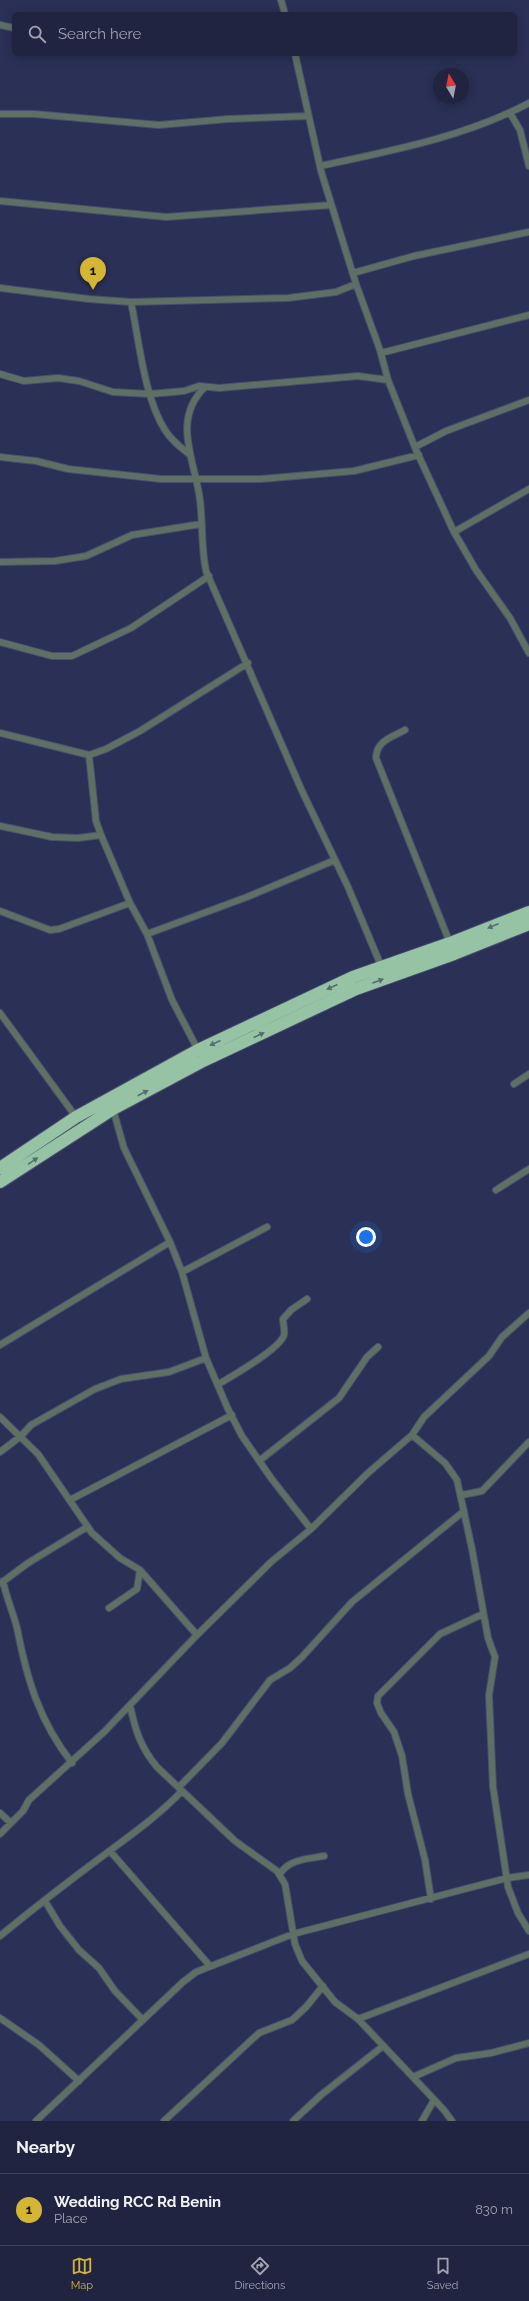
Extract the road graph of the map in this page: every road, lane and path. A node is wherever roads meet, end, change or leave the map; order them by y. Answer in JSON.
{"nodes":[{"id":1,"x":281,"y":0,"type":"edge"},
{"id":2,"x":284,"y":12,"type":"edge"},
{"id":3,"x":0,"y":25,"type":"edge"},
{"id":4,"x":12,"y":28,"type":"edge"},
{"id":5,"x":295,"y":56,"type":"edge"},
{"id":6,"x":529,"y":103,"type":"edge"},
{"id":7,"x":510,"y":113,"type":"junction"},
{"id":8,"x":0,"y":114,"type":"edge"},
{"id":9,"x":308,"y":116,"type":"junction"},
{"id":10,"x":320,"y":166,"type":"junction"},
{"id":11,"x":529,"y":166,"type":"edge"},
{"id":12,"x":0,"y":201,"type":"edge"},
{"id":13,"x":331,"y":205,"type":"junction"},
{"id":14,"x":529,"y":232,"type":"edge"},
{"id":15,"x":353,"y":273,"type":"junction"},
{"id":16,"x":356,"y":284,"type":"junction"},
{"id":17,"x":0,"y":288,"type":"edge"},
{"id":18,"x":130,"y":302,"type":"junction"},
{"id":19,"x":529,"y":315,"type":"edge"},
{"id":20,"x":381,"y":353,"type":"junction"},
{"id":21,"x":0,"y":374,"type":"edge"},
{"id":22,"x":388,"y":380,"type":"junction"},
{"id":23,"x":205,"y":387,"type":"junction"},
{"id":24,"x":150,"y":394,"type":"junction"},
{"id":25,"x":529,"y":400,"type":"edge"},
{"id":26,"x":415,"y":447,"type":"junction"},
{"id":27,"x":189,"y":454,"type":"junction"},
{"id":28,"x":418,"y":455,"type":"junction"},
{"id":29,"x":0,"y":457,"type":"edge"},
{"id":30,"x":196,"y":479,"type":"junction"},
{"id":31,"x":529,"y":489,"type":"edge"},
{"id":32,"x":201,"y":524,"type":"junction"},
{"id":33,"x":454,"y":532,"type":"junction"},
{"id":34,"x":0,"y":562,"type":"edge"},
{"id":35,"x":209,"y":576,"type":"junction"},
{"id":36,"x":0,"y":642,"type":"edge"},
{"id":37,"x":529,"y":653,"type":"edge"},
{"id":38,"x":248,"y":663,"type":"junction"},
{"id":39,"x":405,"y":730,"type":"dead end"},
{"id":40,"x":0,"y":732,"type":"edge"},
{"id":41,"x":89,"y":755,"type":"junction"},
{"id":42,"x":0,"y":826,"type":"edge"},
{"id":43,"x":101,"y":835,"type":"junction"},
{"id":44,"x":335,"y":860,"type":"junction"},
{"id":45,"x":130,"y":903,"type":"junction"},
{"id":46,"x":0,"y":911,"type":"edge"},
{"id":47,"x":529,"y":912,"type":"edge"},
{"id":48,"x":529,"y":924,"type":"edge"},
{"id":49,"x":147,"y":934,"type":"junction"},
{"id":50,"x":450,"y":944,"type":"junction"},
{"id":51,"x":382,"y":968,"type":"junction"},
{"id":52,"x":0,"y":1013,"type":"edge"},
{"id":53,"x":198,"y":1050,"type":"junction"},
{"id":54,"x":529,"y":1074,"type":"edge"},
{"id":55,"x":514,"y":1084,"type":"dead end"},
{"id":56,"x":113,"y":1109,"type":"junction"},
{"id":57,"x":76,"y":1117,"type":"junction"},
{"id":58,"x":0,"y":1159,"type":"edge"},
{"id":59,"x":12,"y":1161,"type":"junction"},
{"id":60,"x":0,"y":1168,"type":"edge"},
{"id":61,"x":529,"y":1169,"type":"edge"},
{"id":62,"x":0,"y":1182,"type":"edge"},
{"id":63,"x":496,"y":1190,"type":"dead end"},
{"id":64,"x":267,"y":1227,"type":"dead end"},
{"id":65,"x":170,"y":1242,"type":"junction"},
{"id":66,"x":182,"y":1272,"type":"junction"},
{"id":67,"x":307,"y":1300,"type":"dead end"},
{"id":68,"x":529,"y":1313,"type":"edge"},
{"id":69,"x":0,"y":1345,"type":"edge"},
{"id":70,"x":378,"y":1348,"type":"dead end"},
{"id":71,"x":206,"y":1358,"type":"junction"},
{"id":72,"x":219,"y":1384,"type":"junction"},
{"id":73,"x":232,"y":1416,"type":"junction"},
{"id":74,"x":0,"y":1417,"type":"edge"},
{"id":75,"x":412,"y":1435,"type":"junction"},
{"id":76,"x":21,"y":1436,"type":"junction"},
{"id":77,"x":529,"y":1442,"type":"edge"},
{"id":78,"x":0,"y":1452,"type":"edge"},
{"id":79,"x":259,"y":1461,"type":"junction"},
{"id":80,"x":462,"y":1495,"type":"junction"},
{"id":81,"x":70,"y":1500,"type":"junction"},
{"id":82,"x":464,"y":1511,"type":"junction"},
{"id":83,"x":87,"y":1527,"type":"junction"},
{"id":84,"x":311,"y":1529,"type":"junction"},
{"id":85,"x":140,"y":1570,"type":"junction"},
{"id":86,"x":2,"y":1582,"type":"edge"},
{"id":87,"x":109,"y":1608,"type":"dead end"},
{"id":88,"x":483,"y":1614,"type":"junction"},
{"id":89,"x":197,"y":1635,"type":"junction"},
{"id":90,"x":130,"y":1706,"type":"junction"},
{"id":91,"x":72,"y":1763,"type":"junction"},
{"id":92,"x":180,"y":1789,"type":"junction"},
{"id":93,"x":0,"y":1813,"type":"edge"},
{"id":94,"x":11,"y":1822,"type":"junction"},
{"id":95,"x":0,"y":1834,"type":"edge"},
{"id":96,"x":110,"y":1851,"type":"junction"},
{"id":97,"x":324,"y":1856,"type":"dead end"},
{"id":98,"x":280,"y":1874,"type":"junction"},
{"id":99,"x":529,"y":1875,"type":"edge"},
{"id":100,"x":507,"y":1878,"type":"junction"},
{"id":101,"x":431,"y":1899,"type":"junction"},
{"id":102,"x":45,"y":1901,"type":"junction"},
{"id":103,"x":529,"y":1931,"type":"edge"},
{"id":104,"x":294,"y":1934,"type":"junction"},
{"id":105,"x":0,"y":1936,"type":"edge"},
{"id":106,"x":529,"y":1954,"type":"edge"},
{"id":107,"x":210,"y":1966,"type":"junction"},
{"id":108,"x":323,"y":1986,"type":"junction"},
{"id":109,"x":0,"y":2018,"type":"edge"},
{"id":110,"x":358,"y":2019,"type":"junction"},
{"id":111,"x":143,"y":2020,"type":"junction"},
{"id":112,"x":529,"y":2043,"type":"edge"},
{"id":113,"x":383,"y":2046,"type":"junction"},
{"id":114,"x":413,"y":2077,"type":"junction"},
{"id":115,"x":79,"y":2081,"type":"junction"},
{"id":116,"x":434,"y":2100,"type":"junction"},
{"id":117,"x":36,"y":2121,"type":"edge"},
{"id":118,"x":164,"y":2121,"type":"edge"},
{"id":119,"x":293,"y":2121,"type":"edge"},
{"id":120,"x":422,"y":2121,"type":"edge"},
{"id":121,"x":452,"y":2121,"type":"edge"}],
"edges":[{"from":1,"to":2,"type":"street"},
{"from":3,"to":4,"type":"street"},
{"from":5,"to":9,"type":"street"},
{"from":6,"to":7,"type":"street"},
{"from":7,"to":10,"type":"street"},
{"from":7,"to":11,"type":"street"},
{"from":8,"to":9,"type":"street"},
{"from":9,"to":10,"type":"street"},
{"from":10,"to":13,"type":"street"},
{"from":12,"to":13,"type":"street"},
{"from":13,"to":15,"type":"street"},
{"from":14,"to":15,"type":"street"},
{"from":15,"to":16,"type":"street"},
{"from":16,"to":18,"type":"street"},
{"from":16,"to":20,"type":"street"},
{"from":17,"to":18,"type":"street"},
{"from":18,"to":24,"type":"street"},
{"from":19,"to":20,"type":"street"},
{"from":20,"to":22,"type":"street"},
{"from":21,"to":24,"type":"street"},
{"from":22,"to":23,"type":"street"},
{"from":22,"to":26,"type":"street"},
{"from":23,"to":24,"type":"street"},
{"from":23,"to":27,"type":"street"},
{"from":24,"to":27,"type":"street"},
{"from":25,"to":26,"type":"street"},
{"from":26,"to":28,"type":"street"},
{"from":27,"to":30,"type":"street"},
{"from":28,"to":30,"type":"street"},
{"from":28,"to":33,"type":"street"},
{"from":29,"to":30,"type":"street"},
{"from":30,"to":32,"type":"street"},
{"from":31,"to":33,"type":"street"},
{"from":32,"to":34,"type":"street"},
{"from":32,"to":35,"type":"street"},
{"from":33,"to":37,"type":"street"},
{"from":35,"to":36,"type":"street"},
{"from":35,"to":38,"type":"street"},
{"from":38,"to":41,"type":"street"},
{"from":38,"to":44,"type":"street"},
{"from":39,"to":50,"type":"street"},
{"from":40,"to":41,"type":"street"},
{"from":41,"to":43,"type":"street"},
{"from":42,"to":43,"type":"street"},
{"from":43,"to":45,"type":"street"},
{"from":44,"to":49,"type":"street"},
{"from":44,"to":51,"type":"street"},
{"from":45,"to":46,"type":"street"},
{"from":45,"to":49,"type":"street"},
{"from":47,"to":50,"type":"highway","one_way":true},
{"from":56,"to":48,"type":"highway","one_way":true},
{"from":49,"to":53,"type":"street"},
{"from":50,"to":51,"type":"highway"},
{"from":51,"to":53,"type":"highway","one_way":true},
{"from":52,"to":57,"type":"street"},
{"from":53,"to":57,"type":"highway"},
{"from":54,"to":55,"type":"street"},
{"from":62,"to":56,"type":"highway","one_way":true},
{"from":56,"to":65,"type":"street"},
{"from":57,"to":59,"type":"highway"},
{"from":58,"to":59,"type":"street"},
{"from":59,"to":60,"type":"highway"},
{"from":61,"to":63,"type":"street"},
{"from":64,"to":66,"type":"street"},
{"from":65,"to":66,"type":"street"},
{"from":65,"to":69,"type":"street"},
{"from":66,"to":71,"type":"street"},
{"from":67,"to":72,"type":"street"},
{"from":68,"to":75,"type":"street"},
{"from":70,"to":79,"type":"street"},
{"from":71,"to":72,"type":"street"},
{"from":71,"to":76,"type":"street"},
{"from":72,"to":73,"type":"street"},
{"from":73,"to":79,"type":"street"},
{"from":73,"to":81,"type":"street"},
{"from":74,"to":76,"type":"street"},
{"from":75,"to":80,"type":"street"},
{"from":75,"to":84,"type":"street"},
{"from":76,"to":78,"type":"street"},
{"from":76,"to":81,"type":"street"},
{"from":77,"to":80,"type":"street"},
{"from":79,"to":84,"type":"street"},
{"from":80,"to":82,"type":"street"},
{"from":81,"to":83,"type":"street"},
{"from":82,"to":88,"type":"street"},
{"from":82,"to":92,"type":"street"},
{"from":83,"to":85,"type":"street"},
{"from":83,"to":86,"type":"street"},
{"from":84,"to":89,"type":"street"},
{"from":85,"to":87,"type":"street"},
{"from":85,"to":89,"type":"street"},
{"from":86,"to":91,"type":"street"},
{"from":88,"to":100,"type":"street"},
{"from":88,"to":101,"type":"street"},
{"from":89,"to":90,"type":"street"},
{"from":90,"to":91,"type":"street"},
{"from":90,"to":92,"type":"street"},
{"from":91,"to":94,"type":"street"},
{"from":92,"to":96,"type":"street"},
{"from":92,"to":98,"type":"street"},
{"from":93,"to":94,"type":"street"},
{"from":94,"to":95,"type":"street"},
{"from":96,"to":102,"type":"street"},
{"from":96,"to":107,"type":"street"},
{"from":97,"to":98,"type":"street"},
{"from":98,"to":104,"type":"street"},
{"from":99,"to":100,"type":"street"},
{"from":100,"to":101,"type":"street"},
{"from":100,"to":103,"type":"street"},
{"from":101,"to":104,"type":"street"},
{"from":102,"to":105,"type":"street"},
{"from":102,"to":111,"type":"street"},
{"from":104,"to":107,"type":"street"},
{"from":104,"to":108,"type":"street"},
{"from":106,"to":110,"type":"street"},
{"from":107,"to":111,"type":"street"},
{"from":108,"to":110,"type":"street"},
{"from":108,"to":118,"type":"street"},
{"from":109,"to":115,"type":"street"},
{"from":110,"to":113,"type":"street"},
{"from":111,"to":115,"type":"street"},
{"from":112,"to":114,"type":"street"},
{"from":113,"to":114,"type":"street"},
{"from":113,"to":119,"type":"street"},
{"from":114,"to":116,"type":"street"},
{"from":115,"to":117,"type":"street"},
{"from":116,"to":120,"type":"street"},
{"from":116,"to":121,"type":"street"}]}
